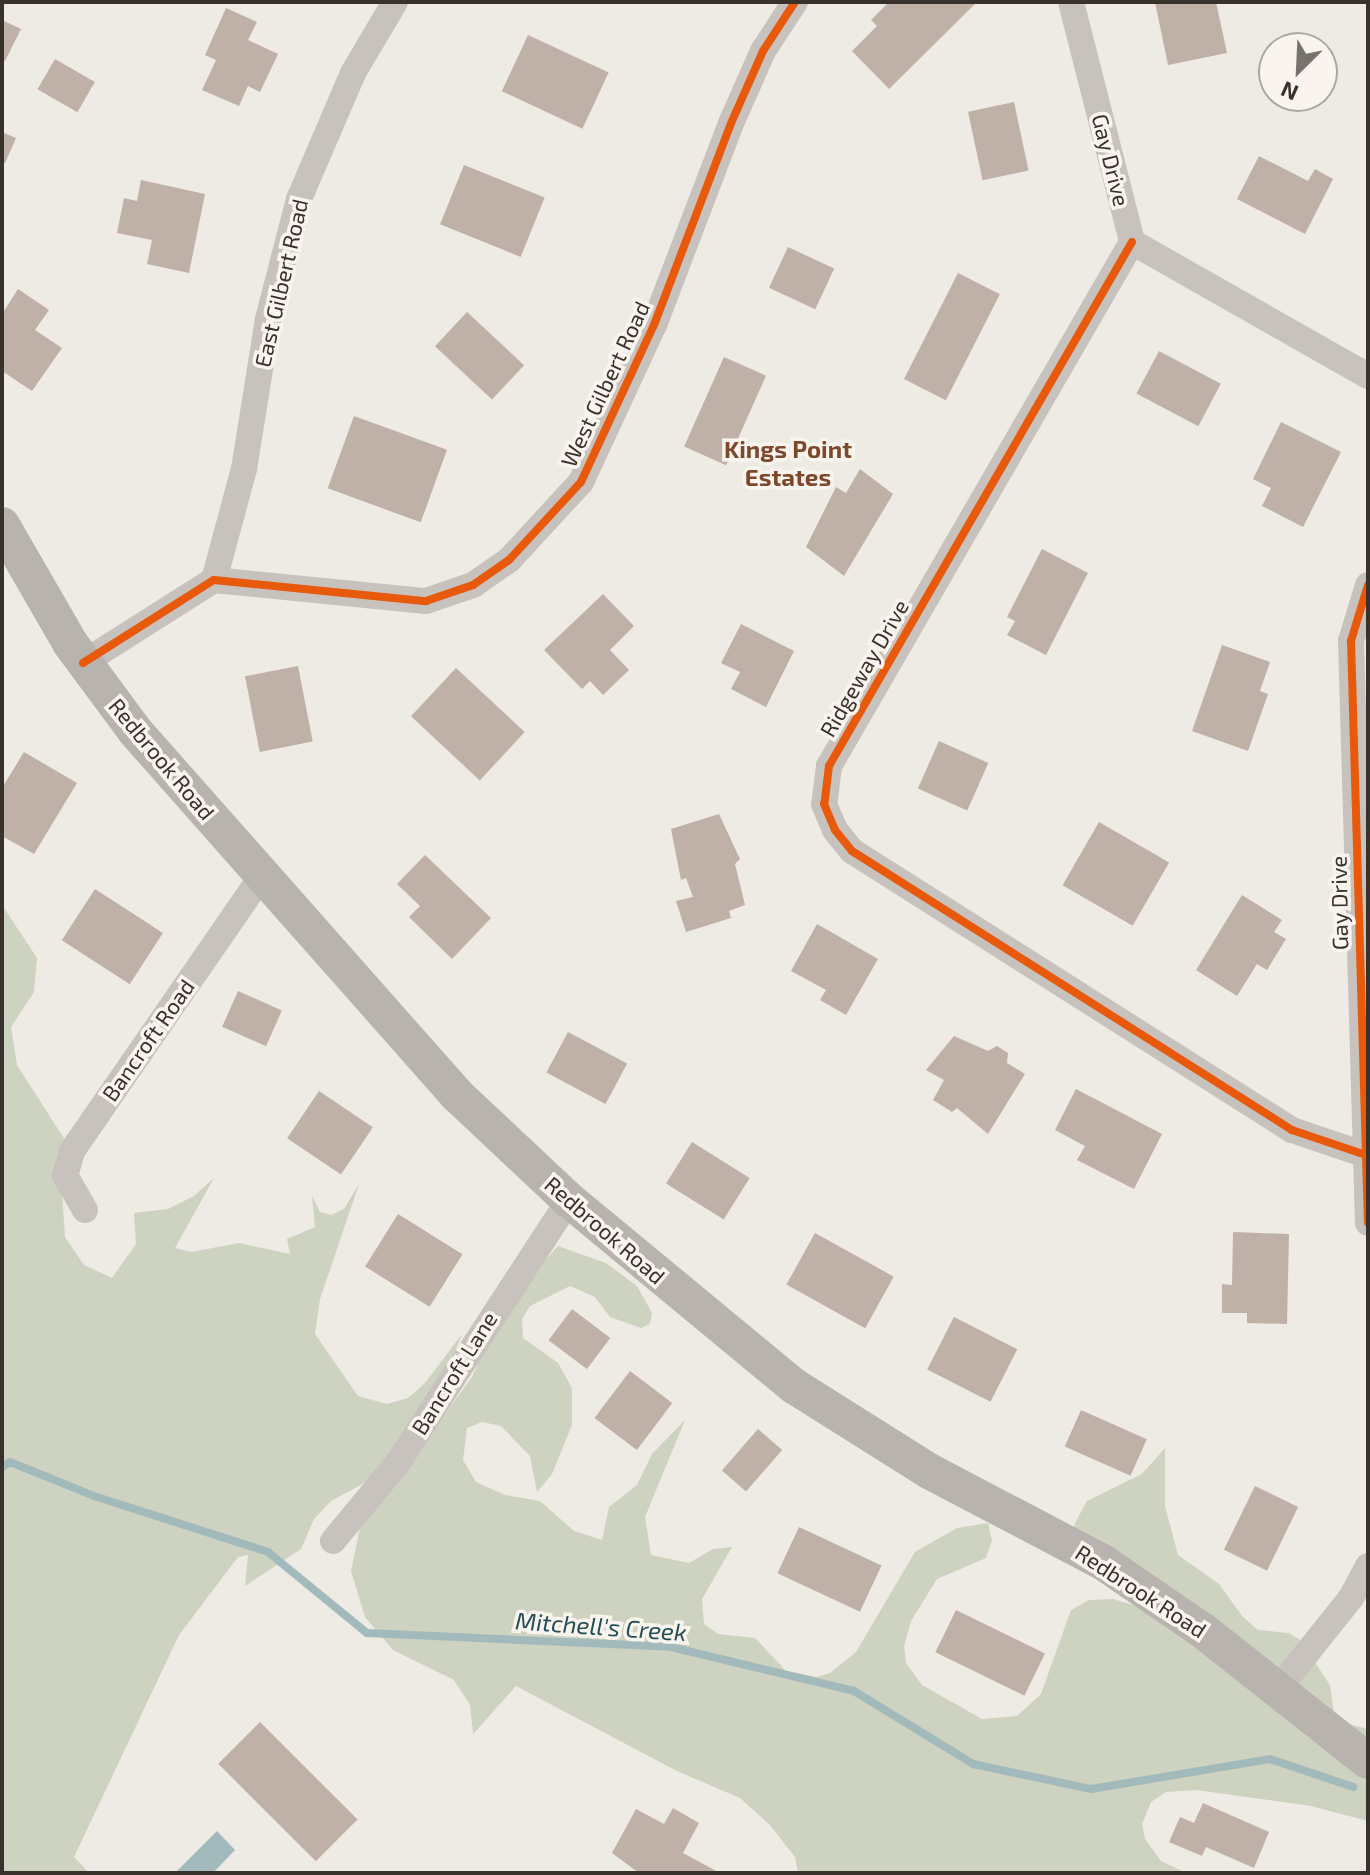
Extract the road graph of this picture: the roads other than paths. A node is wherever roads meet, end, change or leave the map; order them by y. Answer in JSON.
{"nodes":[{"id":1,"x":395,"y":2,"type":"edge"},
{"id":2,"x":795,"y":2,"type":"edge"},
{"id":3,"x":1071,"y":2,"type":"edge"},
{"id":4,"x":1132,"y":242,"type":"junction"},
{"id":5,"x":1368,"y":376,"type":"edge"},
{"id":6,"x":2,"y":525,"type":"edge"},
{"id":7,"x":214,"y":580,"type":"junction"},
{"id":8,"x":1368,"y":585,"type":"edge"},
{"id":9,"x":83,"y":663,"type":"junction"},
{"id":10,"x":262,"y":876,"type":"junction"},
{"id":11,"x":1363,"y":1154,"type":"junction"},
{"id":12,"x":569,"y":1200,"type":"junction"},
{"id":13,"x":85,"y":1210,"type":"dead end"},
{"id":14,"x":1368,"y":1223,"type":"edge"},
{"id":15,"x":333,"y":1541,"type":"dead end"},
{"id":16,"x":1368,"y":1566,"type":"edge"},
{"id":17,"x":1278,"y":1689,"type":"junction"},
{"id":18,"x":1368,"y":1761,"type":"edge"}],
"edges":[{"from":1,"to":7,"type":"street","name":"East Gilbert Road"},
{"from":2,"to":7,"type":"street","name":"West Gilbert Road"},
{"from":3,"to":4,"type":"street","name":"Gay Drive"},
{"from":4,"to":5,"type":"street"},
{"from":4,"to":11,"type":"street","name":"Ridgeway Drive"},
{"from":6,"to":9,"type":"main road","name":"Redbrook Road"},
{"from":7,"to":9,"type":"street"},
{"from":8,"to":11,"type":"street","name":"Gay Drive"},
{"from":9,"to":10,"type":"main road","name":"Redbrook Road"},
{"from":10,"to":12,"type":"main road","name":"Redbrook Road"},
{"from":10,"to":13,"type":"street","name":"Bancroft Road"},
{"from":11,"to":14,"type":"street","name":"Gay Drive"},
{"from":12,"to":15,"type":"street","name":"Bancroft Lane"},
{"from":12,"to":17,"type":"main road","name":"Redbrook Road"},
{"from":16,"to":17,"type":"street"},
{"from":17,"to":18,"type":"main road","name":"Redbrook Road"}]}
